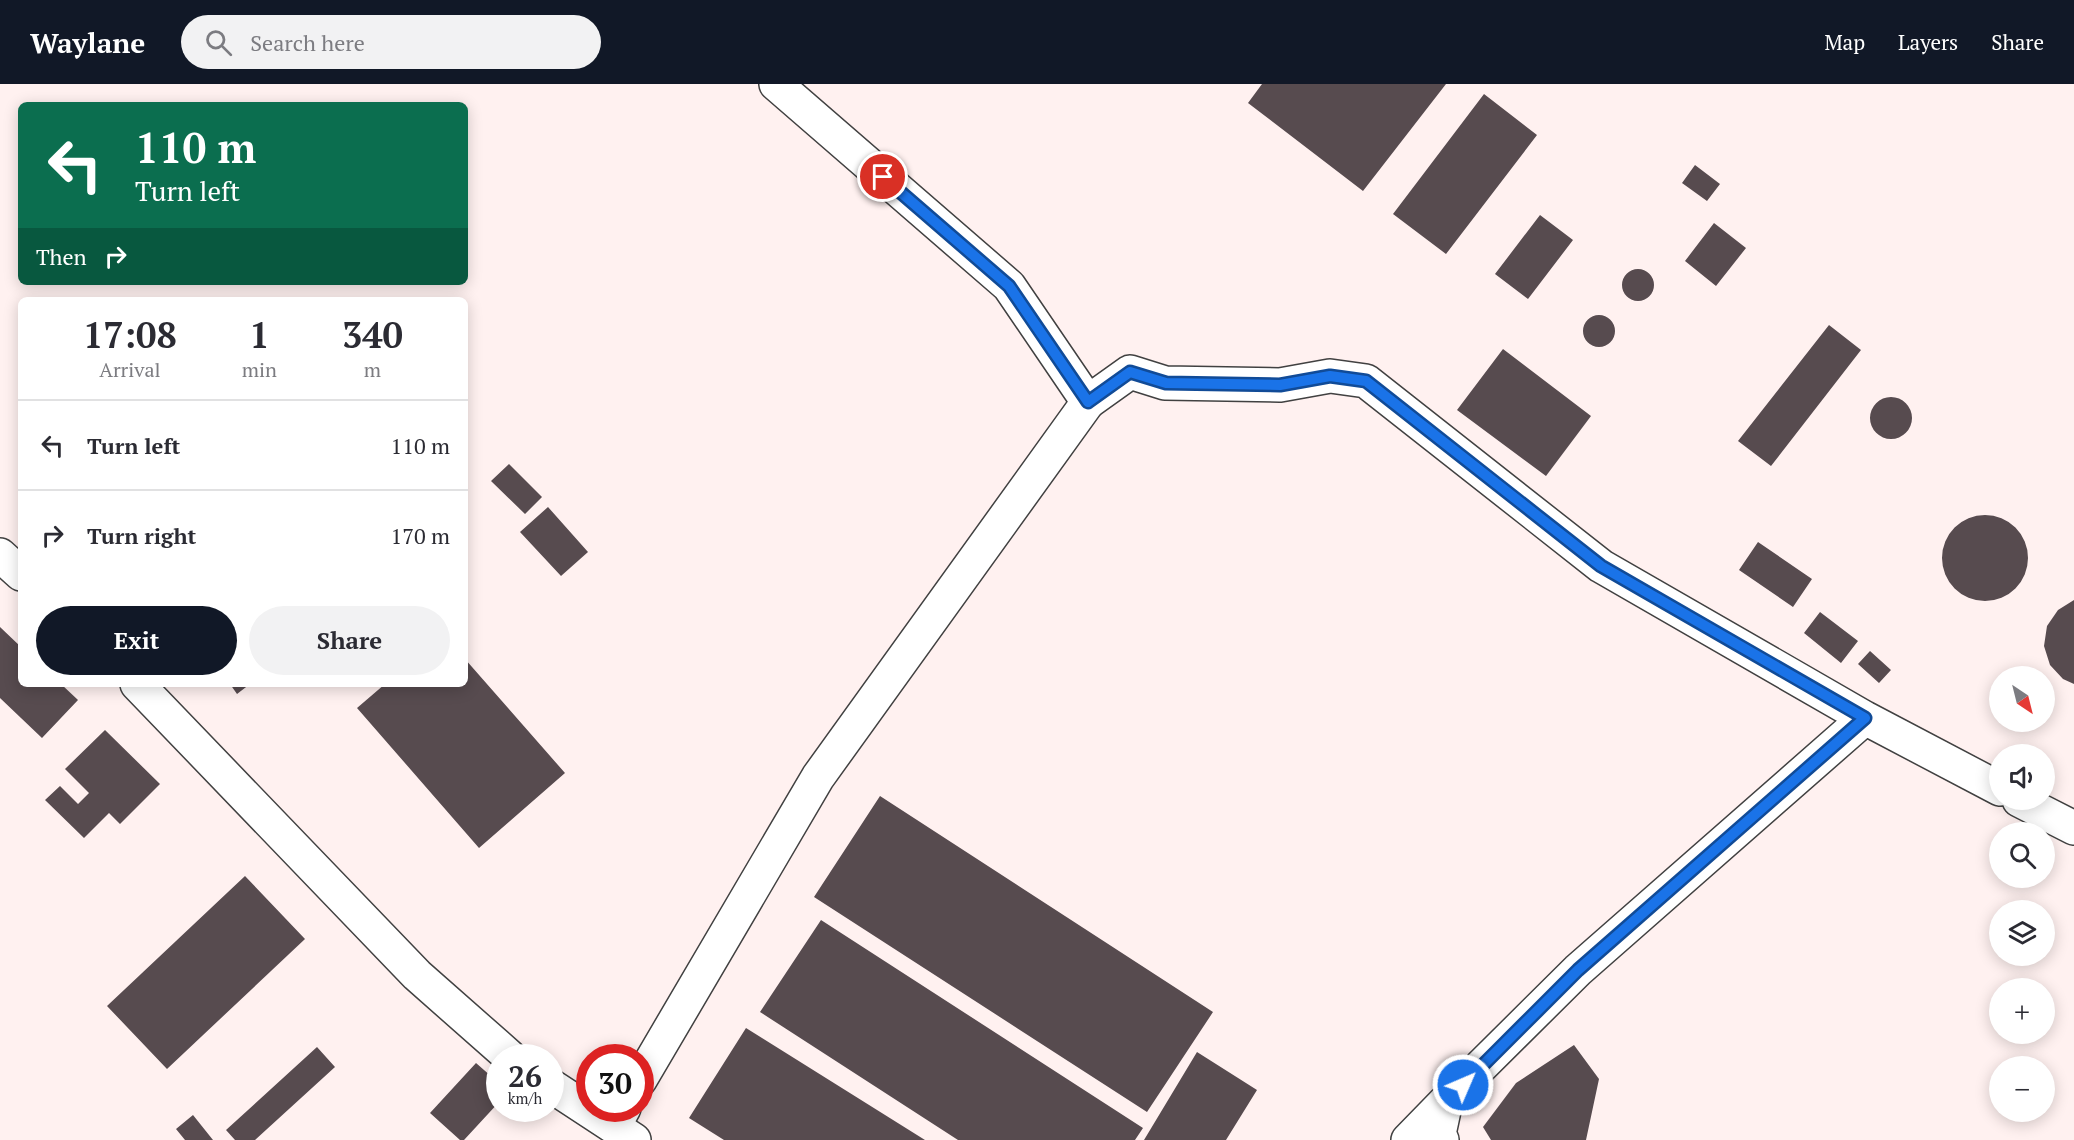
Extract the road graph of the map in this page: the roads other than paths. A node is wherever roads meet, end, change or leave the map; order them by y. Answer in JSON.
{"nodes":[{"id":1,"x":776,"y":84,"type":"edge"},
{"id":2,"x":1088,"y":402,"type":"junction"},
{"id":3,"x":0,"y":555,"type":"edge"},
{"id":4,"x":18,"y":571,"type":"edge"},
{"id":5,"x":140,"y":687,"type":"edge"},
{"id":6,"x":1865,"y":718,"type":"junction"},
{"id":7,"x":1989,"y":783,"type":"edge"},
{"id":8,"x":2039,"y":810,"type":"edge"},
{"id":9,"x":2074,"y":828,"type":"edge"},
{"id":10,"x":495,"y":1044,"type":"edge"},
{"id":11,"x":654,"y":1056,"type":"edge"},
{"id":12,"x":564,"y":1093,"type":"edge"},
{"id":13,"x":1446,"y":1101,"type":"junction"},
{"id":14,"x":624,"y":1125,"type":"edge"},
{"id":15,"x":1408,"y":1140,"type":"edge"},
{"id":16,"x":1442,"y":1140,"type":"edge"}],
"edges":[{"from":1,"to":2,"type":"street"},
{"from":2,"to":6,"type":"street"},
{"from":2,"to":11,"type":"street"},
{"from":3,"to":4,"type":"street"},
{"from":5,"to":10,"type":"street"},
{"from":6,"to":7,"type":"street"},
{"from":6,"to":13,"type":"street"},
{"from":8,"to":9,"type":"street"},
{"from":12,"to":14,"type":"street"},
{"from":13,"to":15,"type":"street"},
{"from":13,"to":16,"type":"street"}]}
